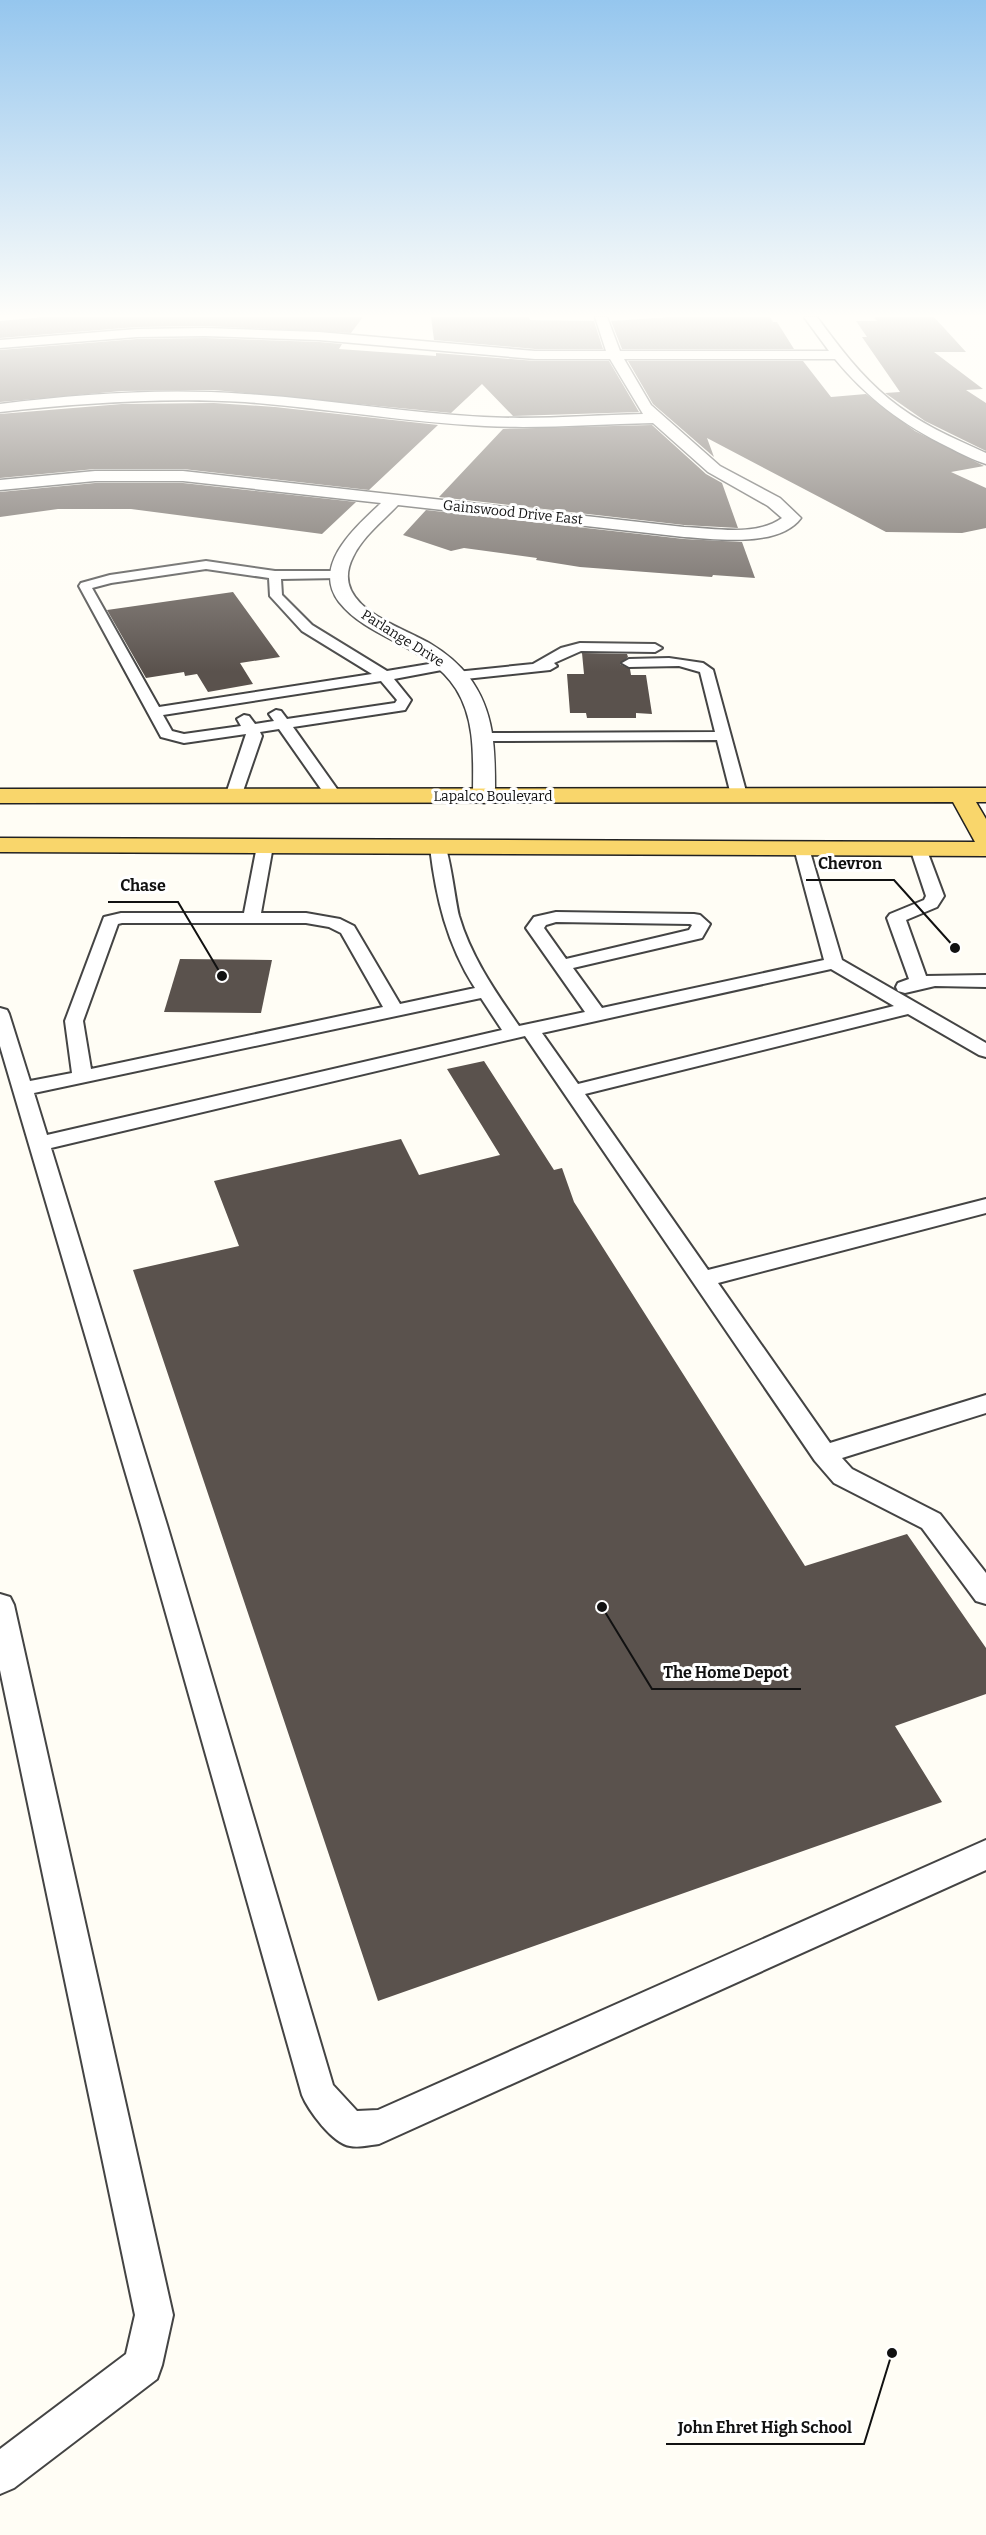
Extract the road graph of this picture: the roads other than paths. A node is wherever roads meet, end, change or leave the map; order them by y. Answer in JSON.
{"nodes":[{"id":1,"x":675,"y":435,"type":"edge"},
{"id":2,"x":940,"y":435,"type":"edge"},
{"id":3,"x":986,"y":459,"type":"edge"},
{"id":4,"x":0,"y":485,"type":"edge"},
{"id":5,"x":395,"y":499,"type":"junction"},
{"id":6,"x":339,"y":574,"type":"junction"},
{"id":7,"x":275,"y":575,"type":"junction"},
{"id":8,"x":573,"y":663,"type":"dead end"},
{"id":9,"x":629,"y":663,"type":"dead end"},
{"id":10,"x":696,"y":664,"type":"junction"},
{"id":11,"x":535,"y":668,"type":"junction"},
{"id":12,"x":452,"y":670,"type":"junction"},
{"id":13,"x":385,"y":676,"type":"junction"},
{"id":14,"x":263,"y":695,"type":"junction"},
{"id":15,"x":232,"y":700,"type":"junction"},
{"id":16,"x":156,"y":712,"type":"junction"},
{"id":17,"x":283,"y":725,"type":"junction"},
{"id":18,"x":251,"y":730,"type":"junction"},
{"id":19,"x":724,"y":736,"type":"junction"},
{"id":20,"x":483,"y":737,"type":"junction"},
{"id":21,"x":739,"y":795,"type":"junction"},
{"id":22,"x":960,"y":795,"type":"junction"},
{"id":23,"x":986,"y":795,"type":"edge"},
{"id":24,"x":0,"y":796,"type":"edge"},
{"id":25,"x":334,"y":796,"type":"junction"},
{"id":26,"x":484,"y":796,"type":"junction"},
{"id":27,"x":233,"y":797,"type":"junction"},
{"id":28,"x":396,"y":797,"type":"junction"},
{"id":29,"x":791,"y":822,"type":"junction"},
{"id":30,"x":13,"y":832,"type":"edge"},
{"id":31,"x":986,"y":841,"type":"edge"},
{"id":32,"x":265,"y":846,"type":"junction"},
{"id":33,"x":438,"y":847,"type":"junction"},
{"id":34,"x":918,"y":848,"type":"junction"},
{"id":35,"x":986,"y":849,"type":"edge"},
{"id":36,"x":251,"y":919,"type":"junction"},
{"id":37,"x":834,"y":963,"type":"junction"},
{"id":38,"x":562,"y":965,"type":"junction"},
{"id":39,"x":919,"y":981,"type":"junction"},
{"id":40,"x":986,"y":981,"type":"edge"},
{"id":41,"x":486,"y":991,"type":"junction"},
{"id":42,"x":888,"y":994,"type":"junction"},
{"id":43,"x":912,"y":1007,"type":"junction"},
{"id":44,"x":394,"y":1010,"type":"junction"},
{"id":45,"x":0,"y":1014,"type":"edge"},
{"id":46,"x":597,"y":1015,"type":"junction"},
{"id":47,"x":522,"y":1031,"type":"junction"},
{"id":48,"x":986,"y":1051,"type":"edge"},
{"id":49,"x":82,"y":1076,"type":"junction"},
{"id":50,"x":22,"y":1089,"type":"junction"},
{"id":51,"x":572,"y":1091,"type":"junction"},
{"id":52,"x":38,"y":1144,"type":"junction"},
{"id":53,"x":986,"y":1206,"type":"edge"},
{"id":54,"x":703,"y":1279,"type":"junction"},
{"id":55,"x":986,"y":1404,"type":"edge"},
{"id":56,"x":824,"y":1454,"type":"junction"},
{"id":57,"x":986,"y":1593,"type":"edge"},
{"id":58,"x":0,"y":1605,"type":"edge"},
{"id":59,"x":986,"y":1855,"type":"edge"},
{"id":60,"x":0,"y":2474,"type":"edge"}],
"edges":[{"from":1,"to":5,"type":"street","name":"Gainswood Drive East"},
{"from":2,"to":3,"type":"street"},
{"from":4,"to":5,"type":"street","name":"Gainswood Drive East"},
{"from":5,"to":6,"type":"street"},
{"from":6,"to":7,"type":"lane"},
{"from":6,"to":12,"type":"street","name":"Parlange Drive"},
{"from":7,"to":13,"type":"lane"},
{"from":7,"to":16,"type":"lane"},
{"from":8,"to":11,"type":"lane"},
{"from":9,"to":10,"type":"lane"},
{"from":10,"to":11,"type":"lane"},
{"from":10,"to":19,"type":"lane"},
{"from":11,"to":12,"type":"lane"},
{"from":12,"to":13,"type":"lane"},
{"from":12,"to":20,"type":"street","name":"Parlange Drive"},
{"from":13,"to":14,"type":"lane"},
{"from":13,"to":17,"type":"lane"},
{"from":14,"to":15,"type":"lane"},
{"from":14,"to":17,"type":"lane"},
{"from":15,"to":16,"type":"lane"},
{"from":15,"to":18,"type":"lane"},
{"from":16,"to":18,"type":"lane"},
{"from":17,"to":18,"type":"lane"},
{"from":17,"to":25,"type":"lane"},
{"from":18,"to":27,"type":"lane"},
{"from":19,"to":20,"type":"lane"},
{"from":19,"to":21,"type":"lane"},
{"from":20,"to":26,"type":"street","name":"Parlange Drive"},
{"from":21,"to":26,"type":"main road","name":"Lapalco Boulevard"},
{"from":21,"to":29,"type":"main road","name":"Lapalco Boulevard"},
{"from":22,"to":23,"type":"main road","name":"Lapalco Boulevard"},
{"from":22,"to":29,"type":"main road","name":"Lapalco Boulevard"},
{"from":22,"to":31,"type":"main road"},
{"from":24,"to":30,"type":"main road","name":"Lapalco Boulevard"},
{"from":25,"to":27,"type":"main road","name":"Lapalco Boulevard"},
{"from":25,"to":28,"type":"main road","name":"Lapalco Boulevard"},
{"from":26,"to":28,"type":"main road","name":"Lapalco Boulevard"},
{"from":27,"to":30,"type":"main road","name":"Lapalco Boulevard"},
{"from":28,"to":33,"type":"main road"},
{"from":29,"to":33,"type":"main road","name":"Lapalco Boulevard"},
{"from":29,"to":34,"type":"main road","name":"Lapalco Boulevard"},
{"from":29,"to":37,"type":"lane"},
{"from":30,"to":32,"type":"main road","name":"Lapalco Boulevard"},
{"from":32,"to":33,"type":"main road","name":"Lapalco Boulevard"},
{"from":32,"to":36,"type":"lane"},
{"from":33,"to":41,"type":"lane"},
{"from":34,"to":35,"type":"main road","name":"Lapalco Boulevard"},
{"from":34,"to":39,"type":"lane"},
{"from":36,"to":44,"type":"lane"},
{"from":36,"to":49,"type":"lane"},
{"from":37,"to":42,"type":"lane"},
{"from":37,"to":46,"type":"lane"},
{"from":38,"to":38,"type":"lane"},
{"from":38,"to":46,"type":"lane"},
{"from":39,"to":40,"type":"lane"},
{"from":39,"to":42,"type":"lane"},
{"from":41,"to":44,"type":"lane"},
{"from":41,"to":47,"type":"lane"},
{"from":42,"to":43,"type":"lane"},
{"from":43,"to":48,"type":"lane"},
{"from":43,"to":51,"type":"lane"},
{"from":44,"to":49,"type":"lane"},
{"from":45,"to":50,"type":"lane"},
{"from":46,"to":47,"type":"lane"},
{"from":47,"to":51,"type":"lane"},
{"from":47,"to":52,"type":"lane"},
{"from":49,"to":50,"type":"lane"},
{"from":50,"to":52,"type":"lane"},
{"from":51,"to":54,"type":"lane"},
{"from":52,"to":59,"type":"lane"},
{"from":53,"to":54,"type":"lane"},
{"from":54,"to":56,"type":"lane"},
{"from":55,"to":56,"type":"lane"},
{"from":56,"to":57,"type":"lane"},
{"from":58,"to":60,"type":"lane"}]}
